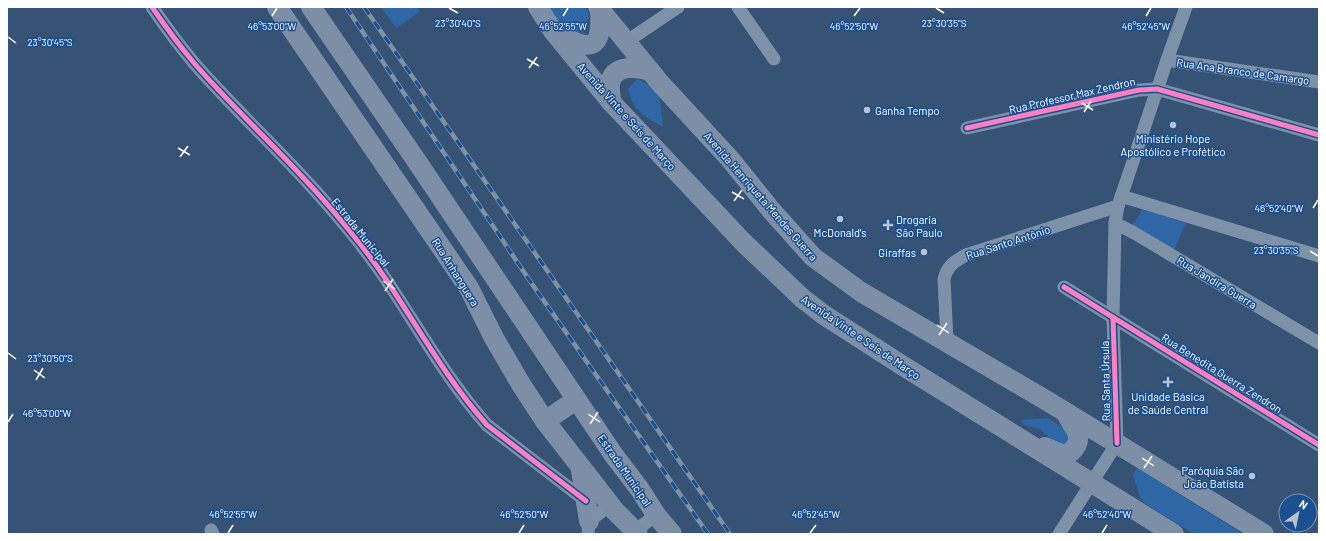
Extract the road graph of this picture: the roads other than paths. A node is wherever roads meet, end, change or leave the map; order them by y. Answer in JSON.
{"nodes":[{"id":1,"x":152,"y":7,"type":"edge"},
{"id":2,"x":277,"y":7,"type":"edge"},
{"id":3,"x":311,"y":7,"type":"edge"},
{"id":4,"x":538,"y":7,"type":"edge"},
{"id":5,"x":678,"y":7,"type":"edge"},
{"id":6,"x":738,"y":7,"type":"edge"},
{"id":7,"x":1186,"y":7,"type":"edge"},
{"id":8,"x":599,"y":9,"type":"edge"},
{"id":9,"x":553,"y":31,"type":"junction"},
{"id":10,"x":626,"y":42,"type":"junction"},
{"id":11,"x":774,"y":59,"type":"dead end"},
{"id":12,"x":1167,"y":60,"type":"junction"},
{"id":13,"x":650,"y":71,"type":"junction"},
{"id":14,"x":1319,"y":82,"type":"edge"},
{"id":15,"x":1157,"y":89,"type":"junction"},
{"id":16,"x":611,"y":102,"type":"junction"},
{"id":17,"x":967,"y":128,"type":"dead end"},
{"id":18,"x":1319,"y":135,"type":"edge"},
{"id":19,"x":1119,"y":201,"type":"junction"},
{"id":20,"x":1115,"y":223,"type":"junction"},
{"id":21,"x":1319,"y":256,"type":"edge"},
{"id":22,"x":488,"y":268,"type":"junction"},
{"id":23,"x":1064,"y":287,"type":"dead end"},
{"id":24,"x":1114,"y":318,"type":"junction"},
{"id":25,"x":947,"y":341,"type":"junction"},
{"id":26,"x":1319,"y":343,"type":"edge"},
{"id":27,"x":570,"y":404,"type":"junction"},
{"id":28,"x":1065,"y":412,"type":"junction"},
{"id":29,"x":545,"y":421,"type":"junction"},
{"id":30,"x":1022,"y":440,"type":"junction"},
{"id":31,"x":1117,"y":444,"type":"junction"},
{"id":32,"x":1319,"y":445,"type":"edge"},
{"id":33,"x":613,"y":454,"type":"junction"},
{"id":34,"x":580,"y":468,"type":"junction"},
{"id":35,"x":1091,"y":482,"type":"junction"},
{"id":36,"x":586,"y":501,"type":"junction"},
{"id":37,"x":612,"y":508,"type":"junction"},
{"id":38,"x":653,"y":510,"type":"junction"},
{"id":39,"x":588,"y":527,"type":"edge"},
{"id":40,"x":635,"y":533,"type":"edge"},
{"id":41,"x":672,"y":534,"type":"edge"},
{"id":42,"x":1059,"y":534,"type":"edge"},
{"id":43,"x":1174,"y":534,"type":"edge"},
{"id":44,"x":1264,"y":534,"type":"edge"}],
"edges":[{"from":1,"to":36,"type":"street","name":"Estrada Municipal"},
{"from":2,"to":29,"type":"main road","name":"Rua Anhanguera"},
{"from":3,"to":22,"type":"main road","name":"Estrada Municipal"},
{"from":4,"to":9,"type":"main road","name":"Avenida Vinte e Seis de Março"},
{"from":5,"to":10,"type":"street"},
{"from":6,"to":11,"type":"street"},
{"from":7,"to":12,"type":"street","name":"Rua Santa Úrsula"},
{"from":8,"to":9,"type":"main road"},
{"from":8,"to":10,"type":"main road","name":"Avenida Henriqueta Mendes Guerra"},
{"from":9,"to":16,"type":"main road","name":"Avenida Vinte e Seis de Março"},
{"from":10,"to":13,"type":"main road","name":"Avenida Henriqueta Mendes Guerra"},
{"from":12,"to":14,"type":"street","name":"Rua Ana Branco de Camargo"},
{"from":12,"to":15,"type":"street","name":"Rua Santa Úrsula"},
{"from":13,"to":16,"type":"main road"},
{"from":13,"to":25,"type":"main road","name":"Avenida Henriqueta Mendes Guerra"},
{"from":15,"to":17,"type":"street","name":"Rua Professor Max Zendron"},
{"from":15,"to":18,"type":"street","name":"Rua Professor Max Zendron"},
{"from":15,"to":19,"type":"street","name":"Rua Santa Úrsula"},
{"from":16,"to":30,"type":"main road","name":"Avenida Vinte e Seis de Março"},
{"from":19,"to":20,"type":"street","name":"Rua Santa Úrsula"},
{"from":19,"to":21,"type":"street"},
{"from":19,"to":25,"type":"street","name":"Rua Santo Antônio"},
{"from":20,"to":24,"type":"street","name":"Rua Santa Úrsula"},
{"from":20,"to":26,"type":"street","name":"Rua Jandira Guerra"},
{"from":22,"to":27,"type":"main road"},
{"from":22,"to":33,"type":"main road","name":"Estrada Municipal"},
{"from":23,"to":24,"type":"street","name":"Rua Benedita Guerra Zendron"},
{"from":24,"to":31,"type":"street","name":"Rua Santa Úrsula"},
{"from":24,"to":32,"type":"street","name":"Rua Benedita Guerra Zendron"},
{"from":25,"to":28,"type":"main road","name":"Avenida Henriqueta Mendes Guerra"},
{"from":27,"to":29,"type":"main road"},
{"from":27,"to":33,"type":"main road"},
{"from":28,"to":30,"type":"main road"},
{"from":28,"to":31,"type":"main road","name":"Avenida Henriqueta Mendes Guerra"},
{"from":29,"to":34,"type":"main road","name":"Rua Anhanguera"},
{"from":30,"to":35,"type":"main road","name":"Avenida Vinte e Seis de Março"},
{"from":31,"to":35,"type":"street"},
{"from":31,"to":44,"type":"main road","name":"Avenida Henriqueta Mendes Guerra"},
{"from":33,"to":38,"type":"main road","name":"Estrada Municipal"},
{"from":34,"to":36,"type":"main road"},
{"from":34,"to":37,"type":"main road","name":"Rua Anhanguera"},
{"from":35,"to":42,"type":"street"},
{"from":35,"to":43,"type":"main road","name":"Avenida Vinte e Seis de Março"},
{"from":36,"to":39,"type":"main road"},
{"from":37,"to":38,"type":"main road"},
{"from":37,"to":39,"type":"street"},
{"from":37,"to":40,"type":"main road","name":"Rua Anhanguera"},
{"from":38,"to":40,"type":"street"},
{"from":38,"to":41,"type":"main road","name":"Estrada Municipal"}]}
